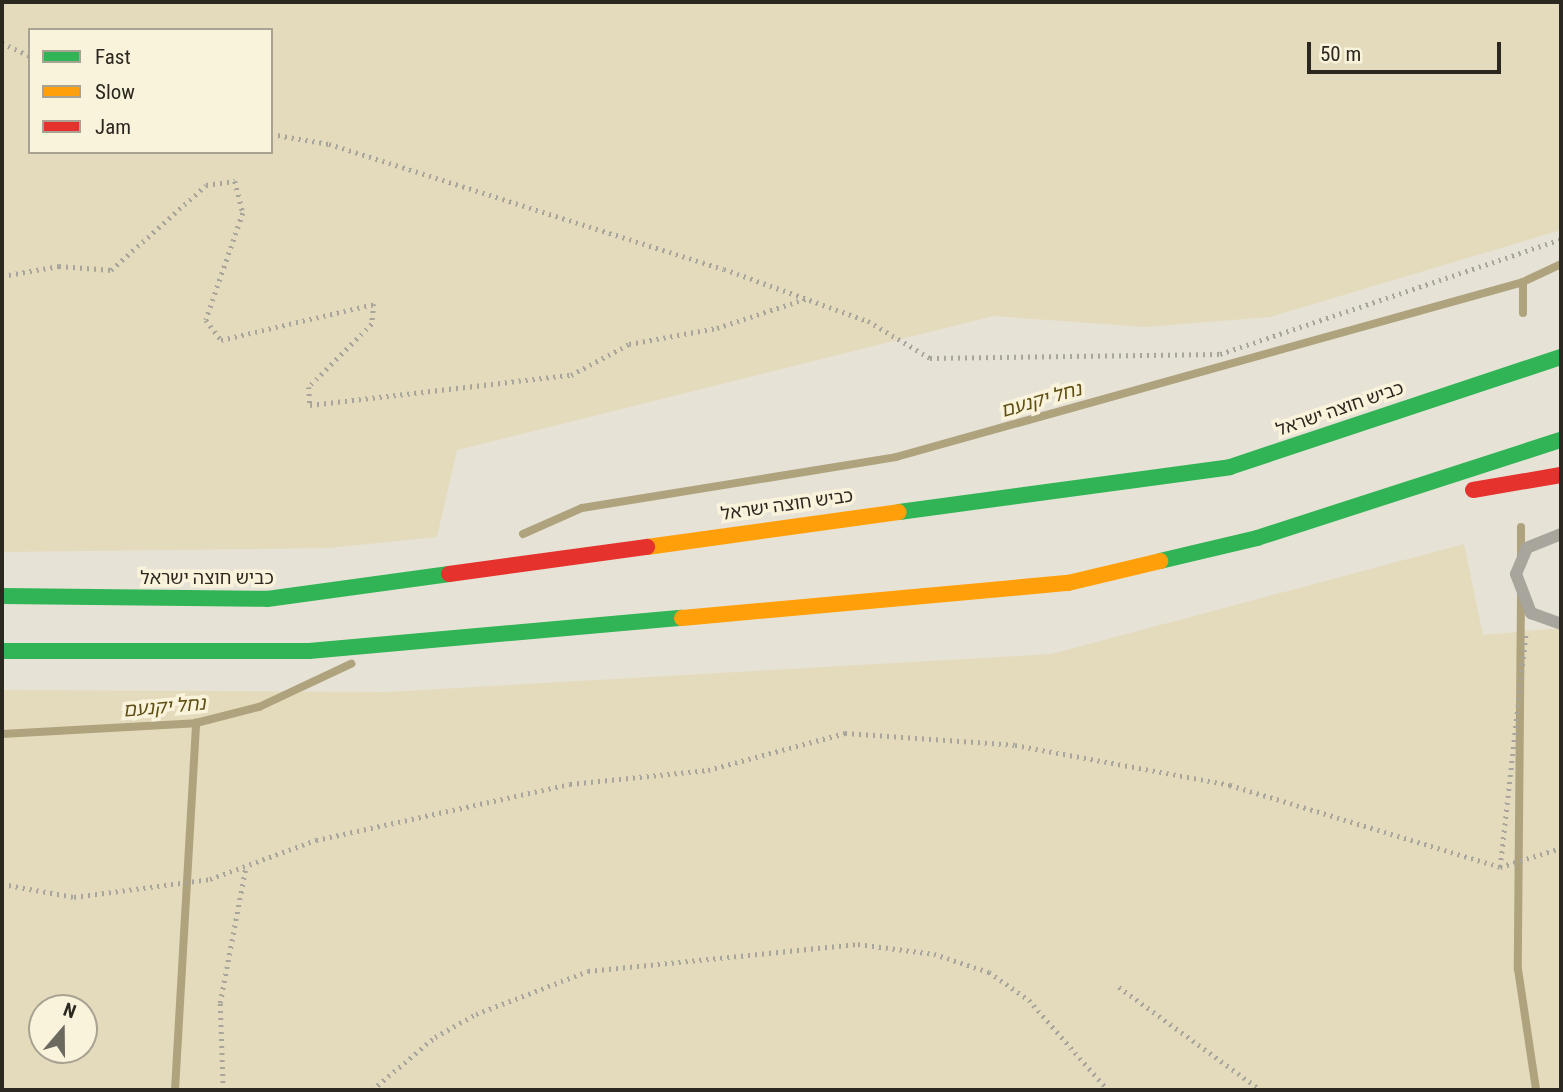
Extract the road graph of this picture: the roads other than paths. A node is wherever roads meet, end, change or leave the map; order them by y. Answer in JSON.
{"nodes":[{"id":1,"x":1561,"y":357,"type":"edge"},
{"id":2,"x":1561,"y":440,"type":"edge"},
{"id":3,"x":1561,"y":475,"type":"edge"},
{"id":4,"x":1340,"y":512,"type":"junction"},
{"id":5,"x":1561,"y":534,"type":"edge"},
{"id":6,"x":2,"y":596,"type":"edge"},
{"id":7,"x":1561,"y":624,"type":"edge"},
{"id":8,"x":2,"y":652,"type":"edge"}],
"edges":[{"from":1,"to":6,"type":"highway","name":"כביש חוצה ישראל"},
{"from":2,"to":4,"type":"highway"},
{"from":3,"to":4,"type":"highway"},
{"from":4,"to":8,"type":"highway"},
{"from":5,"to":7,"type":"lane"}]}
